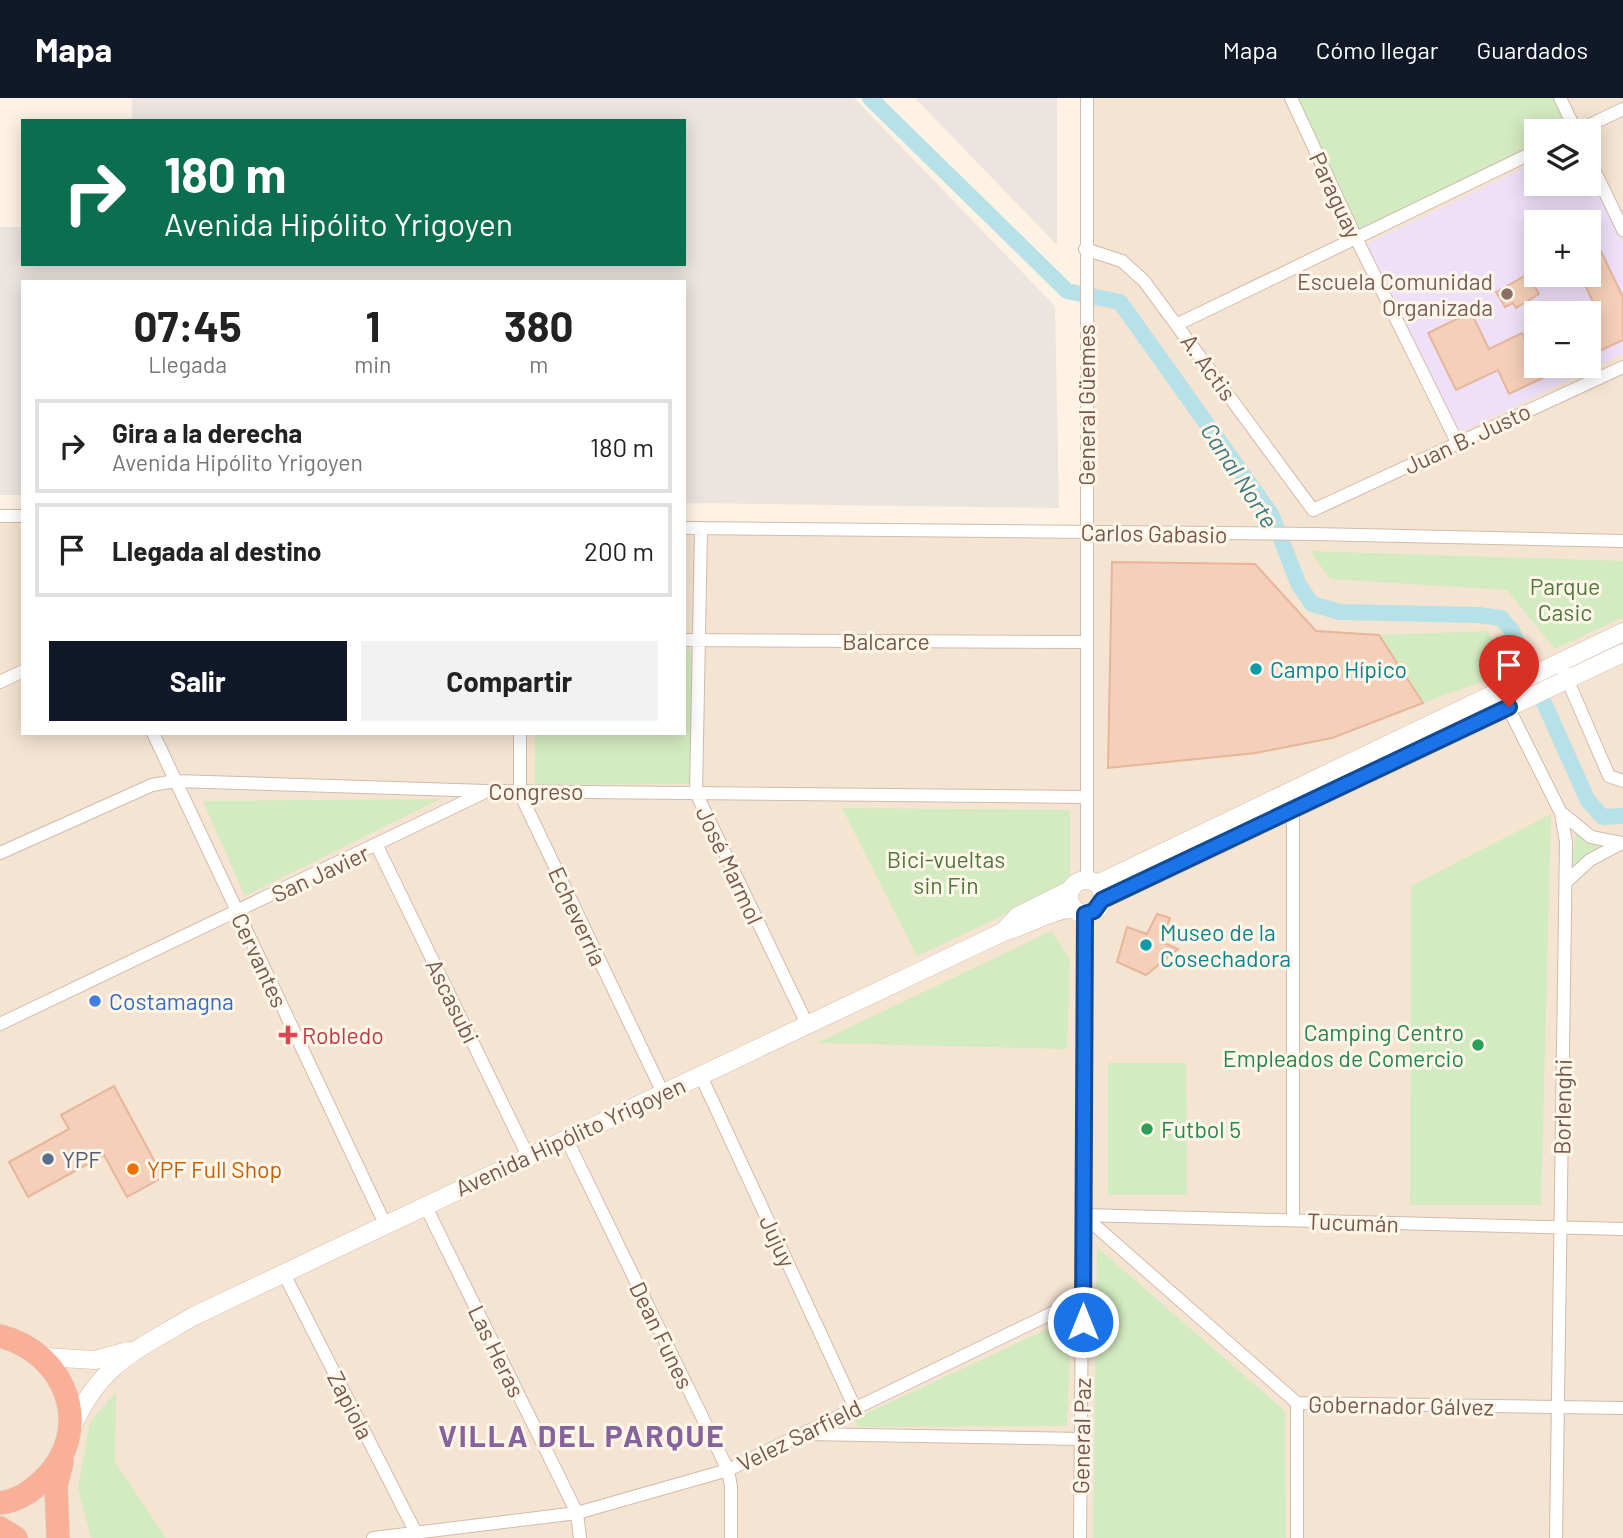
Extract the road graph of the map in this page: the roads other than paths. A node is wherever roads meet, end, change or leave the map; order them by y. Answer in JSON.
{"nodes":[{"id":1,"x":1087,"y":98,"type":"edge"},
{"id":2,"x":1292,"y":98,"type":"edge"},
{"id":3,"x":1560,"y":98,"type":"edge"},
{"id":4,"x":1623,"y":109,"type":"edge"},
{"id":5,"x":1570,"y":119,"type":"edge"},
{"id":6,"x":1601,"y":119,"type":"edge"},
{"id":7,"x":1524,"y":157,"type":"edge"},
{"id":8,"x":1601,"y":184,"type":"edge"},
{"id":9,"x":1623,"y":230,"type":"edge"},
{"id":10,"x":1356,"y":238,"type":"junction"},
{"id":11,"x":1085,"y":249,"type":"junction"},
{"id":12,"x":1178,"y":324,"type":"junction"},
{"id":13,"x":1623,"y":367,"type":"edge"},
{"id":14,"x":1457,"y":442,"type":"junction"},
{"id":15,"x":1312,"y":510,"type":"junction"},
{"id":16,"x":0,"y":516,"type":"edge"},
{"id":17,"x":21,"y":516,"type":"edge"},
{"id":18,"x":686,"y":528,"type":"edge"},
{"id":19,"x":701,"y":528,"type":"junction"},
{"id":20,"x":1086,"y":532,"type":"junction"},
{"id":21,"x":1309,"y":534,"type":"junction"},
{"id":22,"x":1623,"y":541,"type":"edge"},
{"id":23,"x":1623,"y":632,"type":"edge"},
{"id":24,"x":686,"y":640,"type":"edge"},
{"id":25,"x":698,"y":640,"type":"junction"},
{"id":26,"x":1087,"y":642,"type":"junction"},
{"id":27,"x":1623,"y":653,"type":"edge"},
{"id":28,"x":21,"y":672,"type":"edge"},
{"id":29,"x":1558,"y":674,"type":"junction"},
{"id":30,"x":0,"y":682,"type":"edge"},
{"id":31,"x":1513,"y":696,"type":"junction"},
{"id":32,"x":154,"y":735,"type":"edge"},
{"id":33,"x":520,"y":735,"type":"edge"},
{"id":34,"x":175,"y":781,"type":"junction"},
{"id":35,"x":1623,"y":781,"type":"edge"},
{"id":36,"x":487,"y":791,"type":"junction"},
{"id":37,"x":520,"y":791,"type":"junction"},
{"id":38,"x":696,"y":793,"type":"junction"},
{"id":39,"x":1087,"y":797,"type":"junction"},
{"id":40,"x":1290,"y":802,"type":"junction"},
{"id":41,"x":1561,"y":813,"type":"junction"},
{"id":42,"x":1622,"y":844,"type":"edge"},
{"id":43,"x":377,"y":846,"type":"junction"},
{"id":44,"x":0,"y":853,"type":"edge"},
{"id":45,"x":1566,"y":882,"type":"junction"},
{"id":46,"x":1095,"y":888,"type":"junction"},
{"id":47,"x":1070,"y":890,"type":"junction"},
{"id":48,"x":1079,"y":911,"type":"junction"},
{"id":49,"x":237,"y":913,"type":"junction"},
{"id":50,"x":1003,"y":932,"type":"junction"},
{"id":51,"x":0,"y":1024,"type":"edge"},
{"id":52,"x":807,"y":1024,"type":"junction"},
{"id":53,"x":701,"y":1074,"type":"junction"},
{"id":54,"x":663,"y":1093,"type":"junction"},
{"id":55,"x":566,"y":1138,"type":"junction"},
{"id":56,"x":528,"y":1156,"type":"junction"},
{"id":57,"x":425,"y":1205,"type":"junction"},
{"id":58,"x":1083,"y":1214,"type":"junction"},
{"id":59,"x":1293,"y":1220,"type":"junction"},
{"id":60,"x":385,"y":1224,"type":"junction"},
{"id":61,"x":1560,"y":1228,"type":"junction"},
{"id":62,"x":1623,"y":1229,"type":"edge"},
{"id":63,"x":283,"y":1272,"type":"junction"},
{"id":64,"x":1083,"y":1298,"type":"junction"},
{"id":65,"x":0,"y":1336,"type":"edge"},
{"id":66,"x":141,"y":1347,"type":"junction"},
{"id":67,"x":44,"y":1357,"type":"junction"},
{"id":68,"x":1297,"y":1403,"type":"junction"},
{"id":69,"x":1558,"y":1407,"type":"junction"},
{"id":70,"x":855,"y":1408,"type":"junction"},
{"id":71,"x":1623,"y":1408,"type":"edge"},
{"id":72,"x":804,"y":1434,"type":"junction"},
{"id":73,"x":1081,"y":1439,"type":"junction"},
{"id":74,"x":67,"y":1443,"type":"junction"},
{"id":75,"x":728,"y":1470,"type":"junction"},
{"id":76,"x":0,"y":1503,"type":"edge"},
{"id":77,"x":577,"y":1513,"type":"junction"},
{"id":78,"x":0,"y":1528,"type":"edge"},
{"id":79,"x":417,"y":1534,"type":"edge"},
{"id":80,"x":16,"y":1538,"type":"edge"},
{"id":81,"x":58,"y":1538,"type":"edge"},
{"id":82,"x":373,"y":1538,"type":"edge"},
{"id":83,"x":580,"y":1538,"type":"edge"},
{"id":84,"x":732,"y":1538,"type":"edge"},
{"id":85,"x":1080,"y":1538,"type":"edge"},
{"id":86,"x":1297,"y":1538,"type":"edge"},
{"id":87,"x":1556,"y":1538,"type":"edge"}],
"edges":[{"from":1,"to":11,"type":"street","name":"General Güemes"},
{"from":2,"to":10,"type":"street","name":"Paraguay"},
{"from":3,"to":5,"type":"street"},
{"from":4,"to":6,"type":"street"},
{"from":7,"to":10,"type":"street"},
{"from":8,"to":9,"type":"street"},
{"from":10,"to":12,"type":"street"},
{"from":10,"to":14,"type":"street","name":"Paraguay"},
{"from":11,"to":12,"type":"street","name":"A. Actis"},
{"from":11,"to":20,"type":"street","name":"General Güemes"},
{"from":12,"to":15,"type":"street","name":"A. Actis"},
{"from":13,"to":14,"type":"street","name":"Juan B. Justo"},
{"from":14,"to":15,"type":"street","name":"Juan B. Justo"},
{"from":15,"to":21,"type":"street"},
{"from":16,"to":17,"type":"street"},
{"from":18,"to":19,"type":"street","name":"Carlos Gabasio"},
{"from":19,"to":20,"type":"street","name":"Carlos Gabasio"},
{"from":19,"to":25,"type":"street","name":"José Marmol"},
{"from":20,"to":21,"type":"street","name":"Carlos Gabasio"},
{"from":20,"to":26,"type":"street","name":"General Güemes"},
{"from":21,"to":22,"type":"street","name":"Carlos Gabasio"},
{"from":23,"to":29,"type":"street","name":"Avenida Hipólito Yrigoyen"},
{"from":24,"to":25,"type":"street","name":"Balcarce"},
{"from":25,"to":26,"type":"street","name":"Balcarce"},
{"from":25,"to":38,"type":"street","name":"José Marmol"},
{"from":26,"to":39,"type":"street","name":"General Güemes"},
{"from":27,"to":29,"type":"street","name":"Avenida Hipólito Yrigoyen"},
{"from":28,"to":30,"type":"street"},
{"from":29,"to":31,"type":"street","name":"Avenida Hipólito Yrigoyen"},
{"from":29,"to":35,"type":"street"},
{"from":31,"to":40,"type":"street","name":"Avenida Hipólito Yrigoyen"},
{"from":31,"to":41,"type":"street","name":"Borlenghi"},
{"from":32,"to":34,"type":"street","name":"Cervantes"},
{"from":33,"to":37,"type":"street","name":"Echeverría"},
{"from":34,"to":36,"type":"street","name":"Congreso"},
{"from":34,"to":44,"type":"street","name":"Congreso"},
{"from":34,"to":49,"type":"street","name":"Cervantes"},
{"from":36,"to":37,"type":"street","name":"Congreso"},
{"from":36,"to":43,"type":"street","name":"San Javier"},
{"from":37,"to":38,"type":"street","name":"Congreso"},
{"from":37,"to":54,"type":"street","name":"Echeverría"},
{"from":38,"to":39,"type":"street","name":"Congreso"},
{"from":38,"to":52,"type":"street","name":"José Marmol"},
{"from":39,"to":46,"type":"street","name":"General Güemes"},
{"from":40,"to":46,"type":"street","name":"Avenida Hipólito Yrigoyen"},
{"from":40,"to":59,"type":"street"},
{"from":41,"to":42,"type":"street"},
{"from":41,"to":45,"type":"street","name":"Borlenghi"},
{"from":42,"to":45,"type":"street"},
{"from":43,"to":49,"type":"street","name":"San Javier"},
{"from":43,"to":56,"type":"street","name":"Ascasubi"},
{"from":45,"to":61,"type":"street","name":"Borlenghi"},
{"from":46,"to":47,"type":"street","name":"Avenida Hipólito Yrigoyen"},
{"from":46,"to":48,"type":"street","name":"Avenida Hipólito Yrigoyen"},
{"from":47,"to":48,"type":"street"},
{"from":47,"to":50,"type":"street","name":"Avenida Hipólito Yrigoyen"},
{"from":48,"to":50,"type":"street","name":"Avenida Hipólito Yrigoyen"},
{"from":48,"to":58,"type":"street","name":"General Paz"},
{"from":49,"to":51,"type":"street","name":"San Javier"},
{"from":49,"to":60,"type":"street","name":"Cervantes"},
{"from":50,"to":52,"type":"street","name":"Avenida Hipólito Yrigoyen"},
{"from":52,"to":53,"type":"street","name":"Avenida Hipólito Yrigoyen"},
{"from":53,"to":54,"type":"street","name":"Avenida Hipólito Yrigoyen"},
{"from":53,"to":70,"type":"street","name":"Jujuy"},
{"from":54,"to":55,"type":"street","name":"Avenida Hipólito Yrigoyen"},
{"from":55,"to":56,"type":"street","name":"Avenida Hipólito Yrigoyen"},
{"from":55,"to":75,"type":"street","name":"Dean Funes"},
{"from":56,"to":57,"type":"street","name":"Avenida Hipólito Yrigoyen"},
{"from":57,"to":60,"type":"street","name":"Avenida Hipólito Yrigoyen"},
{"from":57,"to":77,"type":"street","name":"Las Heras"},
{"from":58,"to":59,"type":"street","name":"Tucumán"},
{"from":58,"to":64,"type":"street","name":"General Paz"},
{"from":58,"to":68,"type":"street","name":"Gobernador Gálvez"},
{"from":59,"to":61,"type":"street","name":"Tucumán"},
{"from":60,"to":63,"type":"street","name":"Avenida Hipólito Yrigoyen"},
{"from":61,"to":62,"type":"street","name":"Tucumán"},
{"from":61,"to":69,"type":"street","name":"Borlenghi"},
{"from":63,"to":66,"type":"street","name":"Avenida Hipólito Yrigoyen"},
{"from":63,"to":79,"type":"street","name":"Zapiola"},
{"from":64,"to":70,"type":"street","name":"Velez Sarfield"},
{"from":64,"to":73,"type":"street","name":"General Paz"},
{"from":65,"to":67,"type":"highway"},
{"from":66,"to":67,"type":"street","name":"Avenida Hipólito Yrigoyen"},
{"from":66,"to":74,"type":"street","name":"Avenida Hipólito Yrigoyen"},
{"from":67,"to":74,"type":"highway"},
{"from":68,"to":69,"type":"street","name":"Gobernador Gálvez"},
{"from":68,"to":86,"type":"street"},
{"from":69,"to":71,"type":"street","name":"Gobernador Gálvez"},
{"from":69,"to":87,"type":"street","name":"Borlenghi"},
{"from":70,"to":72,"type":"street","name":"Velez Sarfield"},
{"from":72,"to":73,"type":"street"},
{"from":72,"to":75,"type":"street","name":"Velez Sarfield"},
{"from":73,"to":85,"type":"street","name":"General Paz"},
{"from":74,"to":76,"type":"highway"},
{"from":74,"to":81,"type":"highway"},
{"from":75,"to":77,"type":"street","name":"Velez Sarfield"},
{"from":75,"to":84,"type":"street","name":"Dean Funes"},
{"from":77,"to":79,"type":"street","name":"Velez Sarfield"},
{"from":77,"to":83,"type":"street","name":"Las Heras"},
{"from":78,"to":80,"type":"highway"},
{"from":79,"to":82,"type":"street","name":"Velez Sarfield"}]}
